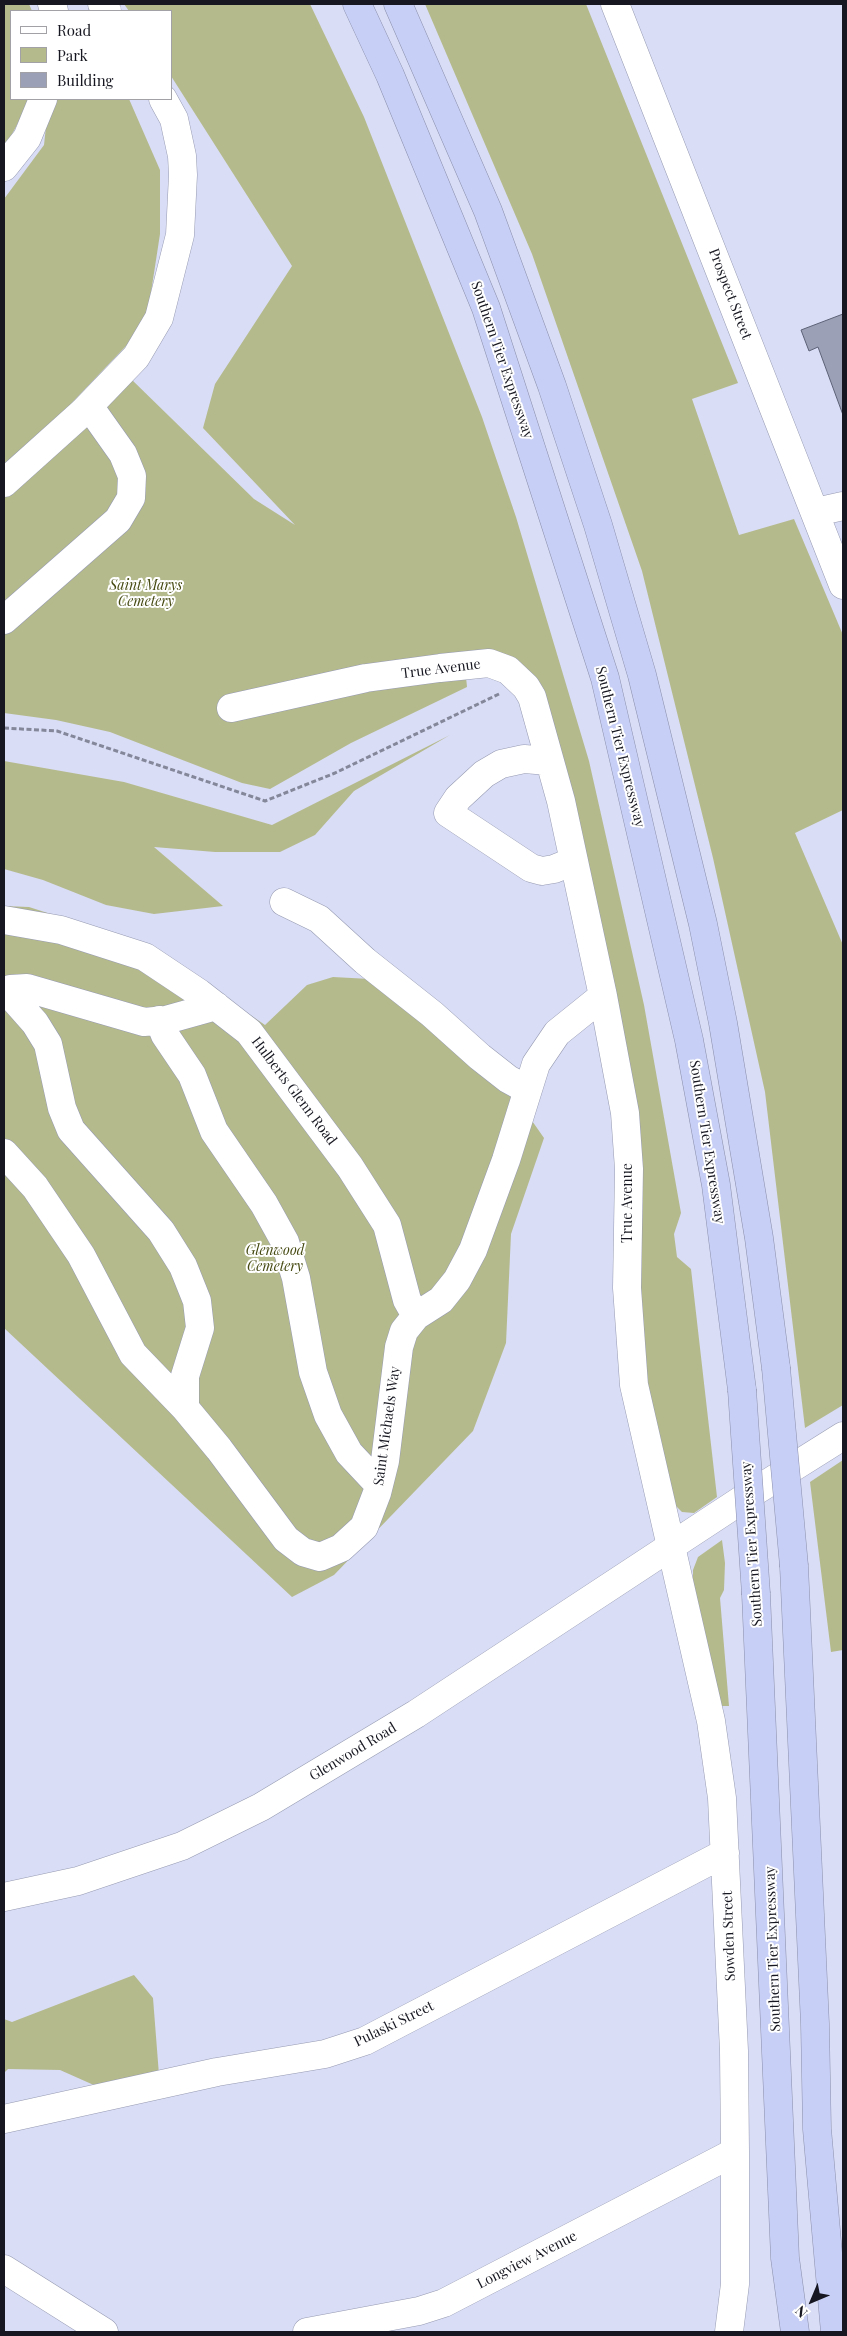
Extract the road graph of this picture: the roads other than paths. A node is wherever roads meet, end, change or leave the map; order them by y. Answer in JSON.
{"nodes":[{"id":1,"x":357,"y":4,"type":"edge"},
{"id":2,"x":398,"y":4,"type":"edge"},
{"id":3,"x":615,"y":4,"type":"edge"},
{"id":4,"x":43,"y":100,"type":"edge"},
{"id":5,"x":164,"y":100,"type":"edge"},
{"id":6,"x":4,"y":168,"type":"edge"},
{"id":7,"x":89,"y":406,"type":"junction"},
{"id":8,"x":4,"y":483,"type":"edge"},
{"id":9,"x":843,"y":506,"type":"edge"},
{"id":10,"x":816,"y":512,"type":"junction"},
{"id":11,"x":836,"y":544,"type":"edge"},
{"id":12,"x":843,"y":585,"type":"edge"},
{"id":13,"x":4,"y":620,"type":"edge"},
{"id":14,"x":231,"y":708,"type":"dead end"},
{"id":15,"x":550,"y":760,"type":"junction"},
{"id":16,"x":574,"y":861,"type":"junction"},
{"id":17,"x":284,"y":902,"type":"dead end"},
{"id":18,"x":4,"y":920,"type":"edge"},
{"id":19,"x":603,"y":996,"type":"junction"},
{"id":20,"x":216,"y":1006,"type":"junction"},
{"id":21,"x":159,"y":1020,"type":"junction"},
{"id":22,"x":528,"y":1090,"type":"junction"},
{"id":23,"x":4,"y":1153,"type":"edge"},
{"id":24,"x":416,"y":1316,"type":"junction"},
{"id":25,"x":185,"y":1408,"type":"junction"},
{"id":26,"x":843,"y":1436,"type":"edge"},
{"id":27,"x":379,"y":1485,"type":"junction"},
{"id":28,"x":672,"y":1546,"type":"junction"},
{"id":29,"x":725,"y":1854,"type":"junction"},
{"id":30,"x":4,"y":1897,"type":"edge"},
{"id":31,"x":4,"y":2119,"type":"edge"},
{"id":32,"x":735,"y":2152,"type":"junction"},
{"id":33,"x":786,"y":2258,"type":"junction"},
{"id":34,"x":4,"y":2269,"type":"edge"},
{"id":35,"x":104,"y":2332,"type":"edge"},
{"id":36,"x":307,"y":2332,"type":"edge"},
{"id":37,"x":729,"y":2332,"type":"edge"},
{"id":38,"x":779,"y":2332,"type":"edge"},
{"id":39,"x":795,"y":2332,"type":"edge"},
{"id":40,"x":834,"y":2332,"type":"edge"}],
"edges":[{"from":1,"to":33,"type":"highway","name":"Southern Tier Expressway","bridge":true},
{"from":2,"to":40,"type":"highway","bridge":true},
{"from":3,"to":10,"type":"street","name":"Prospect Street"},
{"from":4,"to":6,"type":"street"},
{"from":5,"to":7,"type":"street"},
{"from":7,"to":8,"type":"street"},
{"from":7,"to":13,"type":"street"},
{"from":9,"to":10,"type":"street"},
{"from":10,"to":11,"type":"street","name":"Prospect Street"},
{"from":11,"to":12,"type":"street","name":"Prospect Street"},
{"from":14,"to":15,"type":"street","name":"True Avenue"},
{"from":15,"to":16,"type":"street","name":"True Avenue"},
{"from":15,"to":16,"type":"street"},
{"from":16,"to":19,"type":"street","name":"True Avenue"},
{"from":17,"to":22,"type":"street"},
{"from":18,"to":20,"type":"street","name":"Hulberts Glenn Road"},
{"from":19,"to":22,"type":"street","name":"Saint Michaels Way"},
{"from":19,"to":28,"type":"street","name":"True Avenue"},
{"from":20,"to":21,"type":"street"},
{"from":20,"to":24,"type":"street","name":"Hulberts Glenn Road"},
{"from":21,"to":25,"type":"street"},
{"from":21,"to":27,"type":"street"},
{"from":22,"to":24,"type":"street","name":"Saint Michaels Way"},
{"from":23,"to":25,"type":"street","name":"Saint Michaels Way"},
{"from":24,"to":27,"type":"street","name":"Saint Michaels Way"},
{"from":25,"to":27,"type":"street","name":"Saint Michaels Way"},
{"from":26,"to":28,"type":"street","name":"Glenwood Road"},
{"from":28,"to":29,"type":"street","name":"Sowden Street"},
{"from":28,"to":30,"type":"street","name":"Glenwood Road"},
{"from":29,"to":31,"type":"street","name":"Pulaski Street"},
{"from":29,"to":32,"type":"street","name":"Sowden Street"},
{"from":32,"to":36,"type":"street","name":"Longview Avenue"},
{"from":32,"to":37,"type":"street","name":"Sowden Street"},
{"from":33,"to":38,"type":"highway"},
{"from":33,"to":39,"type":"highway","name":"Southern Tier Expressway"},
{"from":34,"to":35,"type":"street"}]}
